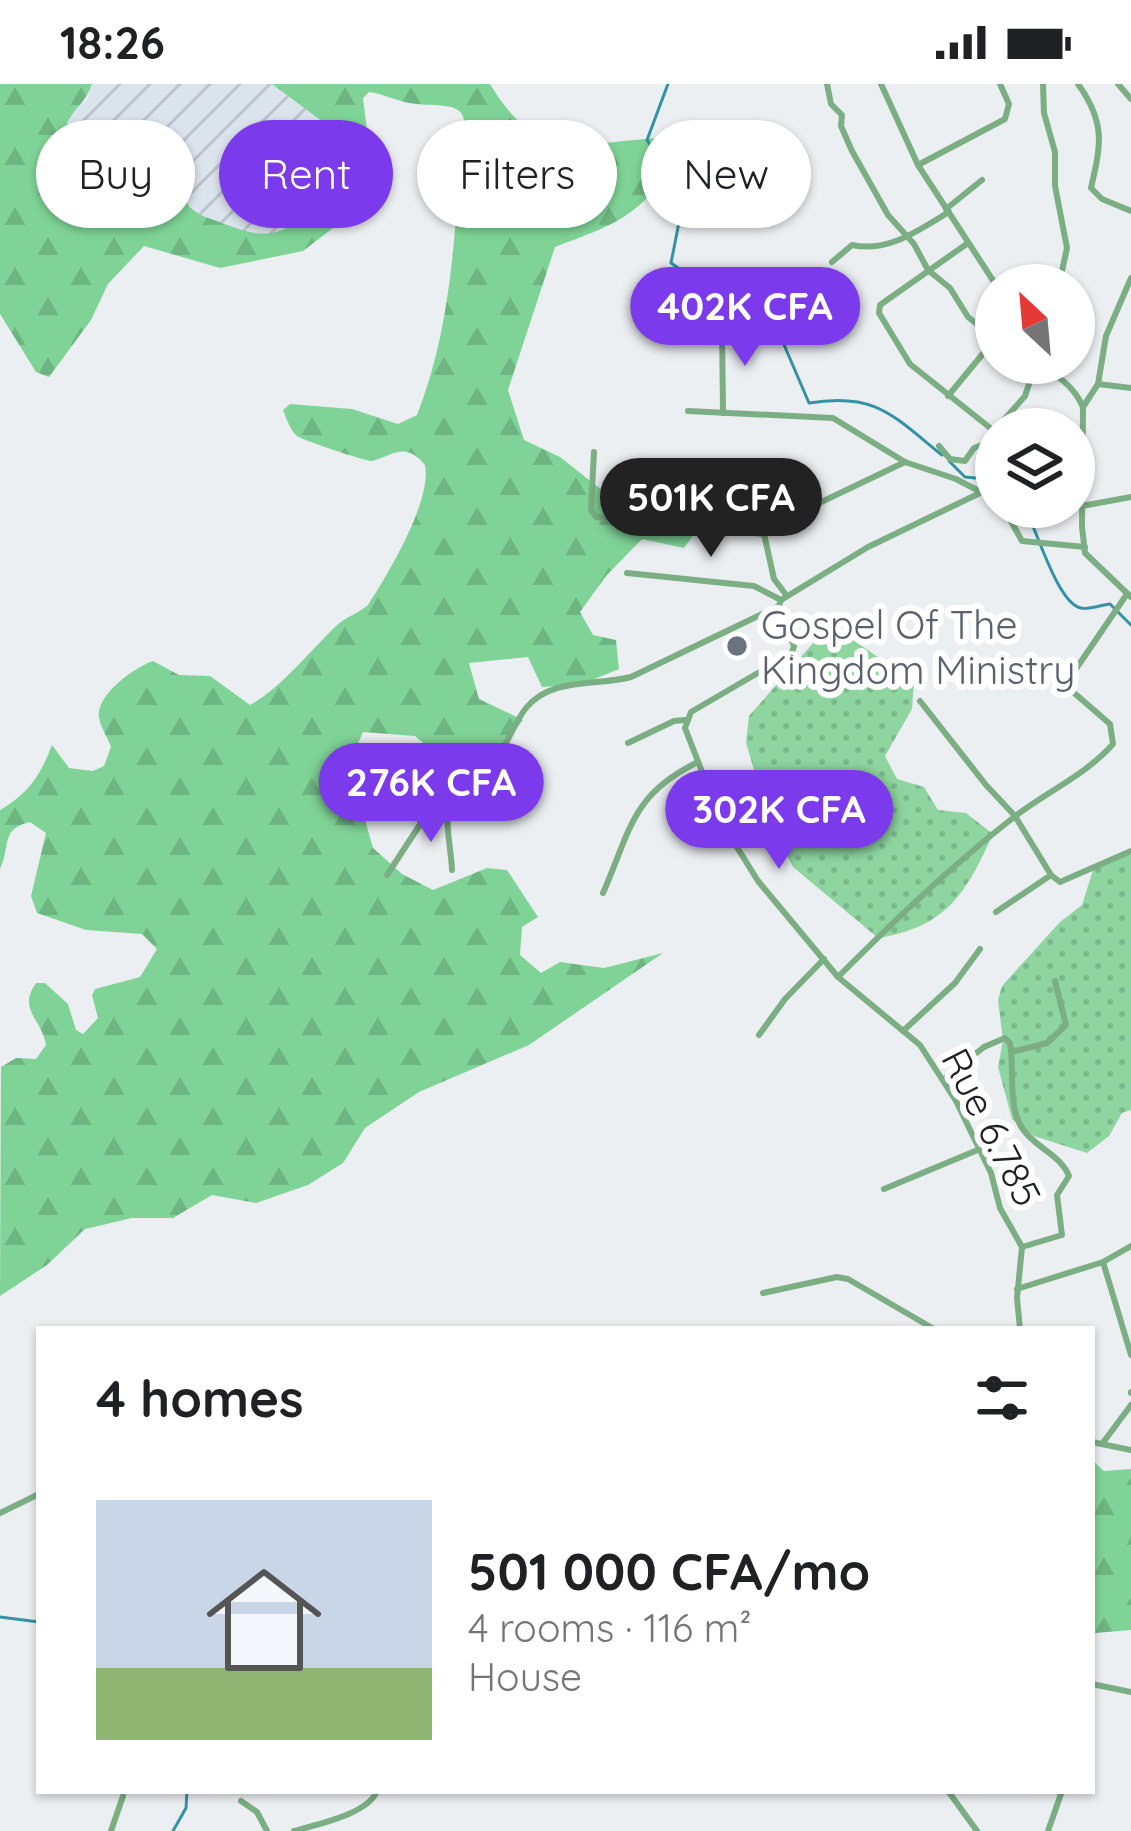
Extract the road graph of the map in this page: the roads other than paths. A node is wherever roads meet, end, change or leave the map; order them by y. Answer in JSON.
{"nodes":[{"id":1,"x":827,"y":84,"type":"edge"},
{"id":2,"x":881,"y":84,"type":"edge"},
{"id":3,"x":1000,"y":84,"type":"edge"},
{"id":4,"x":1043,"y":84,"type":"edge"},
{"id":5,"x":1078,"y":84,"type":"edge"},
{"id":6,"x":1118,"y":84,"type":"edge"},
{"id":7,"x":1131,"y":99,"type":"edge"},
{"id":8,"x":918,"y":165,"type":"junction"},
{"id":9,"x":982,"y":181,"type":"dead end"},
{"id":10,"x":947,"y":210,"type":"junction"},
{"id":11,"x":1131,"y":211,"type":"edge"},
{"id":12,"x":908,"y":236,"type":"junction"},
{"id":13,"x":968,"y":243,"type":"junction"},
{"id":14,"x":832,"y":262,"type":"dead end"},
{"id":15,"x":982,"y":264,"type":"edge"},
{"id":16,"x":1064,"y":264,"type":"edge"},
{"id":17,"x":932,"y":270,"type":"junction"},
{"id":18,"x":1131,"y":278,"type":"edge"},
{"id":19,"x":975,"y":322,"type":"edge"},
{"id":20,"x":722,"y":325,"type":"dead end"},
{"id":21,"x":975,"y":362,"type":"edge"},
{"id":22,"x":1066,"y":384,"type":"edge"},
{"id":23,"x":1098,"y":384,"type":"junction"},
{"id":24,"x":1131,"y":388,"type":"edge"},
{"id":25,"x":948,"y":396,"type":"junction"},
{"id":26,"x":1083,"y":407,"type":"joint"},
{"id":27,"x":688,"y":411,"type":"dead end"},
{"id":28,"x":723,"y":413,"type":"junction"},
{"id":29,"x":975,"y":418,"type":"edge"},
{"id":30,"x":939,"y":446,"type":"dead end"},
{"id":31,"x":975,"y":446,"type":"edge"},
{"id":32,"x":594,"y":452,"type":"dead end"},
{"id":33,"x":905,"y":462,"type":"junction"},
{"id":34,"x":731,"y":463,"type":"dead end"},
{"id":35,"x":975,"y":492,"type":"edge"},
{"id":36,"x":975,"y":495,"type":"edge"},
{"id":37,"x":1131,"y":497,"type":"edge"},
{"id":38,"x":1095,"y":504,"type":"edge"},
{"id":39,"x":1015,"y":528,"type":"edge"},
{"id":40,"x":1083,"y":528,"type":"edge"},
{"id":41,"x":761,"y":532,"type":"junction"},
{"id":42,"x":1084,"y":547,"type":"junction"},
{"id":43,"x":627,"y":573,"type":"dead end"},
{"id":44,"x":1129,"y":596,"type":"edge"},
{"id":45,"x":782,"y":601,"type":"junction"},
{"id":46,"x":920,"y":701,"type":"dead end"},
{"id":47,"x":685,"y":720,"type":"junction"},
{"id":48,"x":628,"y":743,"type":"dead end"},
{"id":49,"x":696,"y":763,"type":"junction"},
{"id":50,"x":448,"y":792,"type":"junction"},
{"id":51,"x":1016,"y":815,"type":"junction"},
{"id":52,"x":1131,"y":851,"type":"edge"},
{"id":53,"x":452,"y":870,"type":"dead end"},
{"id":54,"x":387,"y":875,"type":"dead end"},
{"id":55,"x":1051,"y":875,"type":"junction"},
{"id":56,"x":603,"y":893,"type":"dead end"},
{"id":57,"x":996,"y":912,"type":"dead end"},
{"id":58,"x":980,"y":949,"type":"dead end"},
{"id":59,"x":824,"y":959,"type":"junction"},
{"id":60,"x":838,"y":977,"type":"junction"},
{"id":61,"x":1055,"y":981,"type":"dead end"},
{"id":62,"x":903,"y":1031,"type":"junction"},
{"id":63,"x":759,"y":1035,"type":"dead end"},
{"id":64,"x":1012,"y":1052,"type":"junction"},
{"id":65,"x":943,"y":1080,"type":"junction"},
{"id":66,"x":980,"y":1149,"type":"junction"},
{"id":67,"x":884,"y":1189,"type":"dead end"},
{"id":68,"x":1131,"y":1246,"type":"edge"},
{"id":69,"x":1022,"y":1247,"type":"junction"},
{"id":70,"x":1103,"y":1262,"type":"junction"},
{"id":71,"x":1017,"y":1288,"type":"junction"},
{"id":72,"x":763,"y":1293,"type":"dead end"},
{"id":73,"x":929,"y":1326,"type":"edge"},
{"id":74,"x":1020,"y":1326,"type":"edge"},
{"id":75,"x":1131,"y":1355,"type":"edge"},
{"id":76,"x":1131,"y":1405,"type":"edge"},
{"id":77,"x":1095,"y":1443,"type":"edge"},
{"id":78,"x":1102,"y":1444,"type":"junction"},
{"id":79,"x":1131,"y":1450,"type":"edge"},
{"id":80,"x":36,"y":1496,"type":"edge"},
{"id":81,"x":0,"y":1514,"type":"edge"},
{"id":82,"x":1095,"y":1685,"type":"edge"},
{"id":83,"x":1131,"y":1692,"type":"edge"},
{"id":84,"x":378,"y":1794,"type":"edge"},
{"id":85,"x":950,"y":1794,"type":"edge"},
{"id":86,"x":1061,"y":1794,"type":"edge"},
{"id":87,"x":123,"y":1796,"type":"dead end"},
{"id":88,"x":241,"y":1801,"type":"dead end"},
{"id":89,"x":111,"y":1831,"type":"edge"},
{"id":90,"x":267,"y":1831,"type":"edge"},
{"id":91,"x":294,"y":1831,"type":"edge"},
{"id":92,"x":977,"y":1831,"type":"edge"},
{"id":93,"x":1048,"y":1831,"type":"edge"}],
"edges":[{"from":1,"to":12,"type":"street"},
{"from":2,"to":8,"type":"street"},
{"from":3,"to":8,"type":"street"},
{"from":4,"to":16,"type":"street"},
{"from":5,"to":11,"type":"street"},
{"from":6,"to":7,"type":"street"},
{"from":8,"to":10,"type":"street"},
{"from":9,"to":10,"type":"street"},
{"from":10,"to":12,"type":"street"},
{"from":10,"to":13,"type":"street"},
{"from":12,"to":14,"type":"street"},
{"from":12,"to":17,"type":"street"},
{"from":13,"to":15,"type":"street"},
{"from":13,"to":17,"type":"street"},
{"from":17,"to":19,"type":"street"},
{"from":17,"to":25,"type":"street"},
{"from":18,"to":23,"type":"street"},
{"from":20,"to":28,"type":"street"},
{"from":21,"to":25,"type":"street"},
{"from":22,"to":26,"type":"street"},
{"from":23,"to":24,"type":"street"},
{"from":23,"to":26,"type":"street"},
{"from":25,"to":29,"type":"street"},
{"from":27,"to":28,"type":"street"},
{"from":28,"to":33,"type":"street"},
{"from":30,"to":31,"type":"street"},
{"from":32,"to":41,"type":"street"},
{"from":33,"to":35,"type":"street"},
{"from":33,"to":41,"type":"street"},
{"from":34,"to":41,"type":"street"},
{"from":36,"to":45,"type":"street"},
{"from":37,"to":38,"type":"street"},
{"from":39,"to":42,"type":"street"},
{"from":40,"to":42,"type":"street"},
{"from":41,"to":45,"type":"street"},
{"from":42,"to":44,"type":"street"},
{"from":43,"to":45,"type":"street"},
{"from":44,"to":51,"type":"street"},
{"from":45,"to":47,"type":"street"},
{"from":45,"to":50,"type":"street"},
{"from":46,"to":51,"type":"street"},
{"from":47,"to":48,"type":"street"},
{"from":47,"to":49,"type":"street","name":"Rue 6.785"},
{"from":49,"to":56,"type":"street"},
{"from":49,"to":59,"type":"street","name":"Rue 6.785"},
{"from":50,"to":53,"type":"street"},
{"from":50,"to":54,"type":"street"},
{"from":51,"to":55,"type":"street"},
{"from":51,"to":60,"type":"street"},
{"from":52,"to":55,"type":"street"},
{"from":55,"to":57,"type":"street"},
{"from":58,"to":62,"type":"street"},
{"from":59,"to":60,"type":"street","name":"Rue 6.785"},
{"from":59,"to":63,"type":"street"},
{"from":60,"to":62,"type":"street","name":"Rue 6.785"},
{"from":61,"to":64,"type":"street"},
{"from":62,"to":65,"type":"street","name":"Rue 6.785"},
{"from":64,"to":65,"type":"street"},
{"from":64,"to":69,"type":"street"},
{"from":65,"to":66,"type":"street","name":"Rue 6.785"},
{"from":66,"to":67,"type":"street"},
{"from":66,"to":69,"type":"street","name":"Rue 6.785"},
{"from":68,"to":70,"type":"street"},
{"from":69,"to":71,"type":"street","name":"Rue 6.785"},
{"from":70,"to":71,"type":"street"},
{"from":70,"to":75,"type":"street"},
{"from":71,"to":74,"type":"street","name":"Rue 6.785"},
{"from":72,"to":73,"type":"street"},
{"from":76,"to":78,"type":"street"},
{"from":77,"to":78,"type":"street"},
{"from":78,"to":79,"type":"street"},
{"from":80,"to":81,"type":"street"},
{"from":82,"to":83,"type":"street"},
{"from":84,"to":91,"type":"street"},
{"from":85,"to":92,"type":"street"},
{"from":86,"to":93,"type":"street"},
{"from":87,"to":89,"type":"street"},
{"from":88,"to":90,"type":"street"}]}
